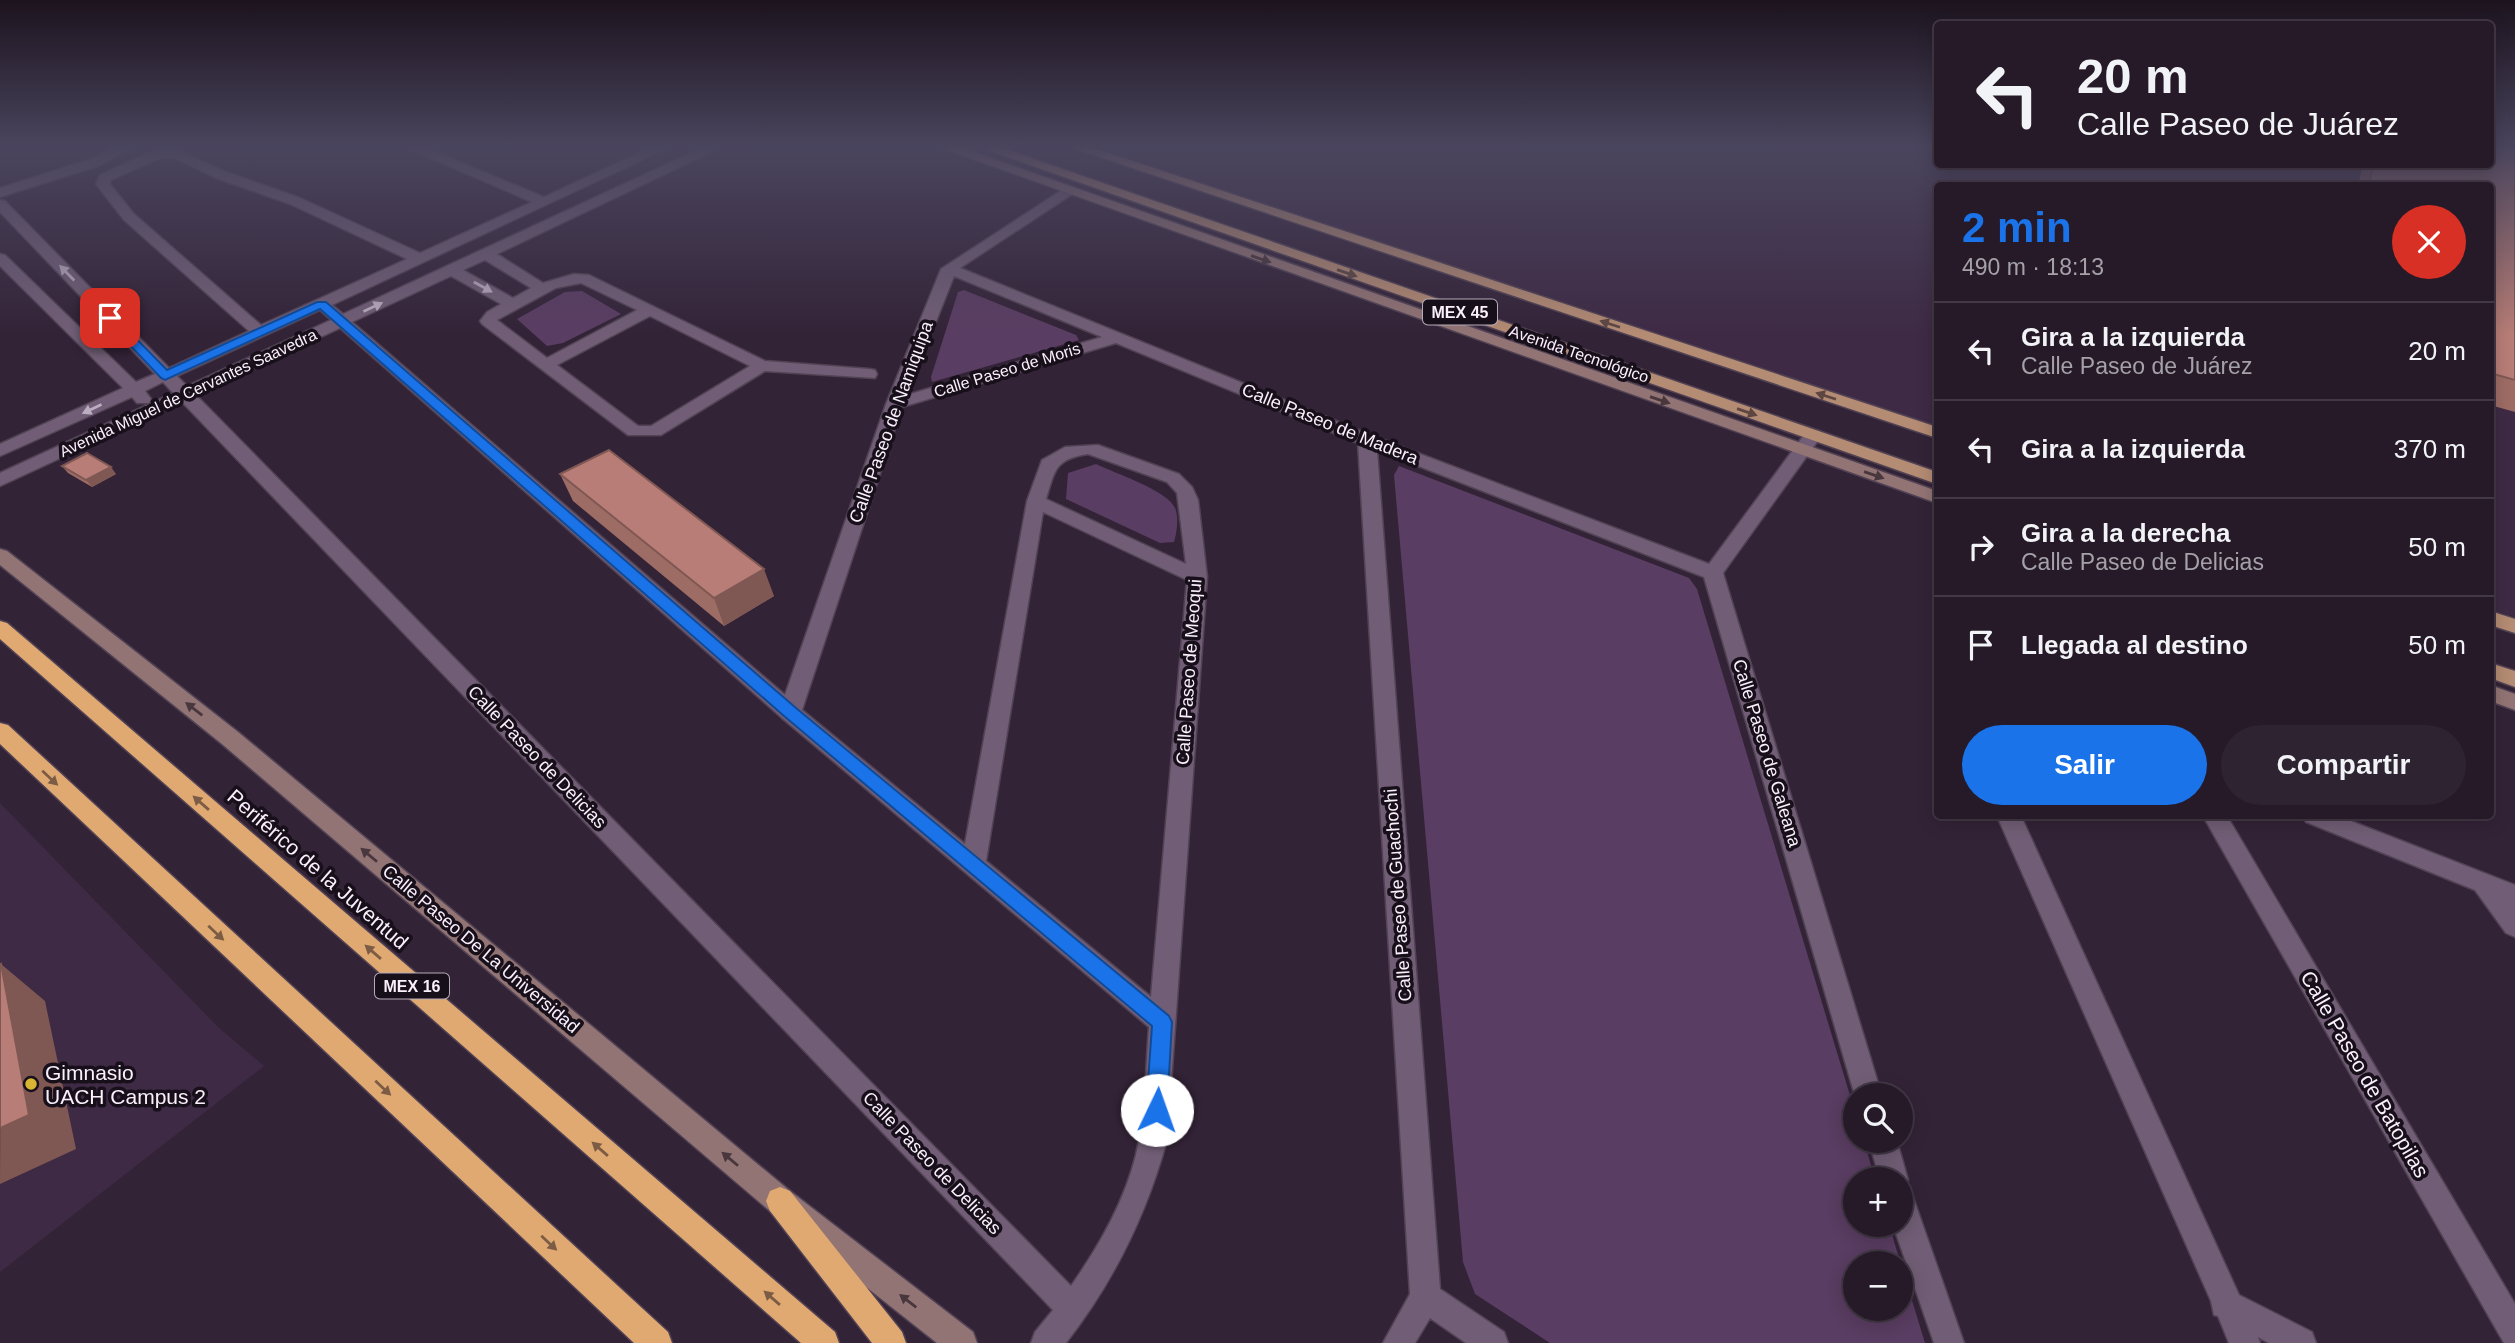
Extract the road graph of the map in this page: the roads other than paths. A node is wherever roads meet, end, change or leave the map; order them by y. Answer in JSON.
{"nodes":[{"id":1,"x":4,"y":209,"type":"edge"},
{"id":2,"x":122,"y":209,"type":"edge"},
{"id":3,"x":312,"y":209,"type":"edge"},
{"id":4,"x":529,"y":209,"type":"edge"},
{"id":5,"x":583,"y":209,"type":"edge"},
{"id":6,"x":1042,"y":209,"type":"edge"},
{"id":7,"x":1122,"y":209,"type":"edge"},
{"id":8,"x":1156,"y":209,"type":"edge"},
{"id":9,"x":1262,"y":209,"type":"edge"},
{"id":10,"x":486,"y":254,"type":"junction"},
{"id":11,"x":420,"y":259,"type":"junction"},
{"id":12,"x":3,"y":266,"type":"edge"},
{"id":13,"x":949,"y":268,"type":"junction"},
{"id":14,"x":452,"y":270,"type":"junction"},
{"id":15,"x":544,"y":290,"type":"junction"},
{"id":16,"x":321,"y":304,"type":"junction"},
{"id":17,"x":513,"y":304,"type":"junction"},
{"id":18,"x":650,"y":310,"type":"junction"},
{"id":19,"x":341,"y":321,"type":"junction"},
{"id":20,"x":259,"y":332,"type":"junction"},
{"id":21,"x":1120,"y":337,"type":"junction"},
{"id":22,"x":547,"y":364,"type":"junction"},
{"id":23,"x":762,"y":366,"type":"junction"},
{"id":24,"x":869,"y":374,"type":"dead end"},
{"id":25,"x":165,"y":376,"type":"junction"},
{"id":26,"x":133,"y":390,"type":"junction"},
{"id":27,"x":184,"y":394,"type":"junction"},
{"id":28,"x":895,"y":404,"type":"junction"},
{"id":29,"x":153,"y":409,"type":"junction"},
{"id":30,"x":1934,"y":432,"type":"edge"},
{"id":31,"x":1367,"y":440,"type":"junction"},
{"id":32,"x":1808,"y":443,"type":"junction"},
{"id":33,"x":0,"y":451,"type":"edge"},
{"id":34,"x":1934,"y":477,"type":"edge"},
{"id":35,"x":0,"y":480,"type":"edge"},
{"id":36,"x":1934,"y":496,"type":"edge"},
{"id":37,"x":1036,"y":500,"type":"junction"},
{"id":38,"x":0,"y":555,"type":"edge"},
{"id":39,"x":1713,"y":573,"type":"junction"},
{"id":40,"x":1197,"y":576,"type":"junction"},
{"id":41,"x":2494,"y":619,"type":"edge"},
{"id":42,"x":2515,"y":626,"type":"edge"},
{"id":43,"x":0,"y":628,"type":"edge"},
{"id":44,"x":2494,"y":671,"type":"edge"},
{"id":45,"x":2515,"y":679,"type":"edge"},
{"id":46,"x":2494,"y":694,"type":"edge"},
{"id":47,"x":2515,"y":702,"type":"edge"},
{"id":48,"x":790,"y":712,"type":"junction"},
{"id":49,"x":0,"y":731,"type":"edge"},
{"id":50,"x":2010,"y":819,"type":"edge"},
{"id":51,"x":2217,"y":819,"type":"edge"},
{"id":52,"x":2322,"y":819,"type":"edge"},
{"id":53,"x":974,"y":866,"type":"junction"},
{"id":54,"x":2484,"y":883,"type":"junction"},
{"id":55,"x":2515,"y":895,"type":"edge"},
{"id":56,"x":2515,"y":926,"type":"edge"},
{"id":57,"x":1162,"y":1022,"type":"junction"},
{"id":58,"x":1865,"y":1083,"type":"edge"},
{"id":59,"x":780,"y":1202,"type":"junction"},
{"id":60,"x":1911,"y":1237,"type":"edge"},
{"id":61,"x":1425,"y":1297,"type":"junction"},
{"id":62,"x":2225,"y":1304,"type":"junction"},
{"id":63,"x":1073,"y":1309,"type":"junction"},
{"id":64,"x":2515,"y":1333,"type":"edge"},
{"id":65,"x":657,"y":1343,"type":"edge"},
{"id":66,"x":824,"y":1343,"type":"edge"},
{"id":67,"x":891,"y":1343,"type":"edge"},
{"id":68,"x":962,"y":1343,"type":"edge"},
{"id":69,"x":1046,"y":1343,"type":"edge"},
{"id":70,"x":1398,"y":1343,"type":"edge"},
{"id":71,"x":1493,"y":1343,"type":"edge"},
{"id":72,"x":1949,"y":1343,"type":"edge"},
{"id":73,"x":2245,"y":1343,"type":"edge"},
{"id":74,"x":2301,"y":1343,"type":"edge"}],
"edges":[{"from":25,"to":1,"type":"street","name":"Calle Paseo de Delicias","one_way":true},
{"from":2,"to":20,"type":"street"},
{"from":3,"to":11,"type":"street"},
{"from":4,"to":11,"type":"street","name":"Avenida Miguel de Cervantes Saavedra"},
{"from":5,"to":10,"type":"street","name":"Avenida Miguel de Cervantes Saavedra"},
{"from":6,"to":13,"type":"street"},
{"from":7,"to":32,"type":"street","one_way":true},
{"from":8,"to":32,"type":"main road","name":"Avenida Tecnológico","number":"MEX 45","one_way":true},
{"from":30,"to":9,"type":"main road","number":"MEX 45","one_way":true},
{"from":10,"to":14,"type":"street","name":"Avenida Miguel de Cervantes Saavedra"},
{"from":10,"to":15,"type":"street"},
{"from":11,"to":16,"type":"street","name":"Avenida Miguel de Cervantes Saavedra"},
{"from":12,"to":26,"type":"street"},
{"from":13,"to":21,"type":"street","name":"Calle Paseo de Madera"},
{"from":13,"to":28,"type":"street","name":"Calle Paseo de Namiquipa"},
{"from":14,"to":17,"type":"street","one_way":true},
{"from":19,"to":14,"type":"street","name":"Avenida Miguel de Cervantes Saavedra","one_way":true},
{"from":15,"to":17,"type":"street"},
{"from":15,"to":18,"type":"street"},
{"from":16,"to":19,"type":"street"},
{"from":16,"to":20,"type":"street","name":"Avenida Miguel de Cervantes Saavedra"},
{"from":17,"to":22,"type":"street"},
{"from":18,"to":22,"type":"street"},
{"from":18,"to":23,"type":"street"},
{"from":19,"to":27,"type":"street","name":"Avenida Miguel de Cervantes Saavedra"},
{"from":19,"to":48,"type":"street"},
{"from":20,"to":25,"type":"street","name":"Avenida Miguel de Cervantes Saavedra"},
{"from":21,"to":28,"type":"street","name":"Calle Paseo de Moris"},
{"from":21,"to":31,"type":"street","name":"Calle Paseo de Madera"},
{"from":22,"to":23,"type":"street"},
{"from":23,"to":24,"type":"street"},
{"from":25,"to":26,"type":"street","name":"Avenida Miguel de Cervantes Saavedra"},
{"from":25,"to":27,"type":"street","name":"Calle Paseo de Delicias"},
{"from":26,"to":29,"type":"street"},
{"from":26,"to":33,"type":"street","name":"Avenida Miguel de Cervantes Saavedra","one_way":true},
{"from":27,"to":29,"type":"street","name":"Avenida Miguel de Cervantes Saavedra"},
{"from":27,"to":63,"type":"street","name":"Calle Paseo de Delicias"},
{"from":28,"to":48,"type":"street","name":"Calle Paseo de Namiquipa"},
{"from":29,"to":35,"type":"street","name":"Avenida Miguel de Cervantes Saavedra"},
{"from":31,"to":39,"type":"street","name":"Calle Paseo de Madera"},
{"from":31,"to":61,"type":"street","name":"Calle Paseo de Guachochi"},
{"from":32,"to":34,"type":"main road","name":"Avenida Tecnológico","number":"MEX 45"},
{"from":32,"to":36,"type":"street","one_way":true},
{"from":32,"to":39,"type":"street"},
{"from":37,"to":40,"type":"street"},
{"from":37,"to":40,"type":"street","name":"Calle Paseo de Meoqui"},
{"from":37,"to":53,"type":"street","name":"Calle Paseo de Meoqui"},
{"from":59,"to":38,"type":"street","name":"Calle Paseo De La Universidad","one_way":true},
{"from":39,"to":58,"type":"street","name":"Calle Paseo de Galeana"},
{"from":40,"to":57,"type":"street","name":"Calle Paseo de Meoqui"},
{"from":41,"to":42,"type":"main road"},
{"from":66,"to":43,"type":"highway","name":"Periférico de la Juventud","number":"MEX 16","one_way":true},
{"from":44,"to":45,"type":"main road"},
{"from":46,"to":47,"type":"street"},
{"from":48,"to":53,"type":"street"},
{"from":49,"to":65,"type":"highway","one_way":true},
{"from":50,"to":62,"type":"street"},
{"from":51,"to":64,"type":"street","name":"Calle Paseo de Batopilas"},
{"from":52,"to":54,"type":"street"},
{"from":53,"to":57,"type":"street"},
{"from":54,"to":55,"type":"street"},
{"from":54,"to":56,"type":"street"},
{"from":57,"to":63,"type":"street","name":"Calle Paseo de Meoqui"},
{"from":59,"to":67,"type":"highway"},
{"from":68,"to":59,"type":"street","name":"Calle Paseo De La Universidad","one_way":true},
{"from":60,"to":72,"type":"street"},
{"from":61,"to":70,"type":"street"},
{"from":61,"to":71,"type":"street"},
{"from":62,"to":73,"type":"street"},
{"from":62,"to":74,"type":"street"},
{"from":63,"to":69,"type":"street","name":"Calle Paseo de Meoqui"}]}
